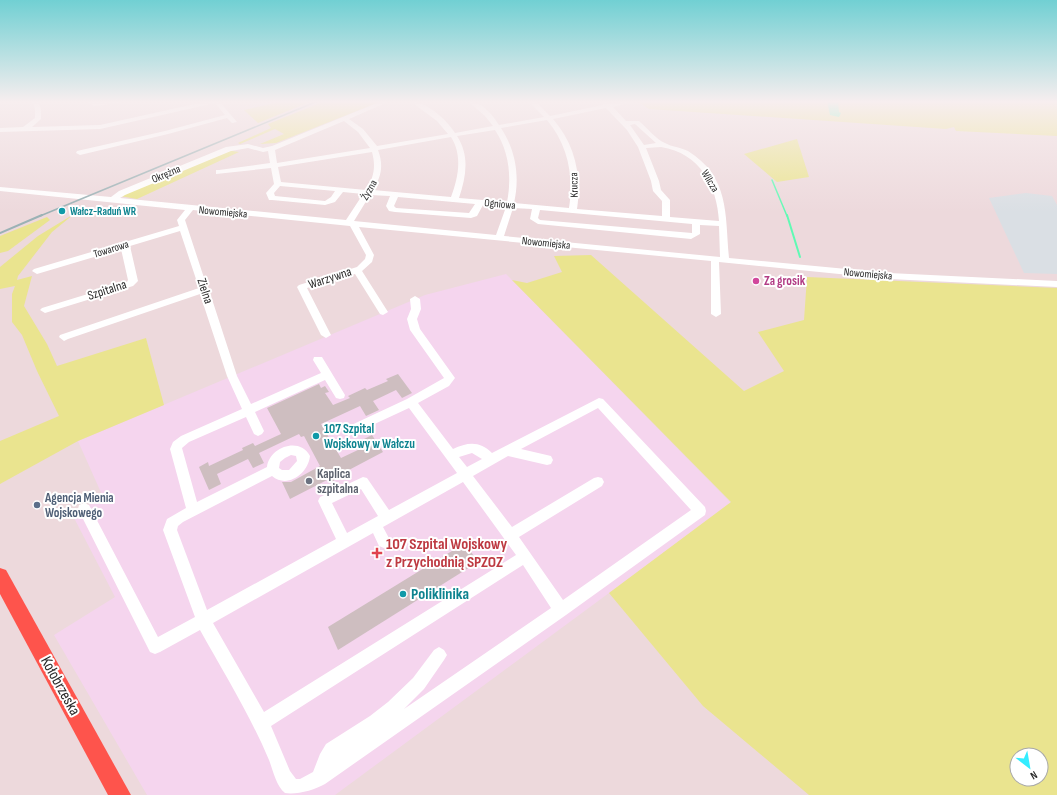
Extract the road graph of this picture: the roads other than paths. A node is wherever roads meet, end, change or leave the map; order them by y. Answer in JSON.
{"nodes":[{"id":1,"x":144,"y":138,"type":"edge"},
{"id":2,"x":298,"y":138,"type":"edge"},
{"id":3,"x":368,"y":138,"type":"edge"},
{"id":4,"x":437,"y":138,"type":"edge"},
{"id":5,"x":455,"y":138,"type":"edge"},
{"id":6,"x":503,"y":138,"type":"edge"},
{"id":7,"x":563,"y":138,"type":"edge"},
{"id":8,"x":636,"y":138,"type":"edge"},
{"id":9,"x":654,"y":138,"type":"edge"},
{"id":10,"x":662,"y":145,"type":"junction"},
{"id":11,"x":642,"y":146,"type":"junction"},
{"id":12,"x":271,"y":149,"type":"junction"},
{"id":13,"x":376,"y":149,"type":"junction"},
{"id":14,"x":80,"y":153,"type":"dead end"},
{"id":15,"x":274,"y":165,"type":"junction"},
{"id":16,"x":219,"y":172,"type":"dead end"},
{"id":17,"x":278,"y":184,"type":"junction"},
{"id":18,"x":0,"y":190,"type":"edge"},
{"id":19,"x":340,"y":190,"type":"junction"},
{"id":20,"x":369,"y":192,"type":"junction"},
{"id":21,"x":35,"y":194,"type":"junction"},
{"id":22,"x":0,"y":195,"type":"edge"},
{"id":23,"x":395,"y":195,"type":"junction"},
{"id":24,"x":454,"y":200,"type":"junction"},
{"id":25,"x":111,"y":201,"type":"junction"},
{"id":26,"x":480,"y":203,"type":"junction"},
{"id":27,"x":510,"y":205,"type":"junction"},
{"id":28,"x":536,"y":207,"type":"junction"},
{"id":29,"x":190,"y":209,"type":"junction"},
{"id":30,"x":573,"y":211,"type":"junction"},
{"id":31,"x":666,"y":219,"type":"junction"},
{"id":32,"x":696,"y":222,"type":"junction"},
{"id":33,"x":351,"y":224,"type":"junction"},
{"id":34,"x":722,"y":224,"type":"junction"},
{"id":35,"x":184,"y":227,"type":"junction"},
{"id":36,"x":499,"y":238,"type":"junction"},
{"id":37,"x":125,"y":245,"type":"junction"},
{"id":38,"x":715,"y":259,"type":"junction"},
{"id":39,"x":725,"y":260,"type":"junction"},
{"id":40,"x":357,"y":270,"type":"junction"},
{"id":41,"x":37,"y":271,"type":"dead end"},
{"id":42,"x":1057,"y":284,"type":"edge"},
{"id":43,"x":205,"y":289,"type":"junction"},
{"id":44,"x":415,"y":299,"type":"dead end"},
{"id":45,"x":45,"y":310,"type":"dead end"},
{"id":46,"x":384,"y":312,"type":"dead end"},
{"id":47,"x":716,"y":314,"type":"dead end"},
{"id":48,"x":326,"y":335,"type":"dead end"},
{"id":49,"x":64,"y":337,"type":"dead end"},
{"id":50,"x":318,"y":360,"type":"dead end"},
{"id":51,"x":327,"y":375,"type":"junction"},
{"id":52,"x":340,"y":395,"type":"dead end"},
{"id":53,"x":410,"y":402,"type":"junction"},
{"id":54,"x":248,"y":410,"type":"junction"},
{"id":55,"x":258,"y":431,"type":"dead end"},
{"id":56,"x":349,"y":431,"type":"dead end"},
{"id":57,"x":508,"y":451,"type":"junction"},
{"id":58,"x":451,"y":456,"type":"junction"},
{"id":59,"x":491,"y":460,"type":"junction"},
{"id":60,"x":547,"y":460,"type":"dead end"},
{"id":61,"x":273,"y":470,"type":"dead end"},
{"id":62,"x":465,"y":475,"type":"junction"},
{"id":63,"x":598,"y":482,"type":"dead end"},
{"id":64,"x":84,"y":509,"type":"dead end"},
{"id":65,"x":193,"y":510,"type":"junction"},
{"id":66,"x":387,"y":518,"type":"junction"},
{"id":67,"x":375,"y":524,"type":"junction"},
{"id":68,"x":510,"y":535,"type":"junction"},
{"id":69,"x":344,"y":542,"type":"junction"},
{"id":70,"x":384,"y":542,"type":"dead end"},
{"id":71,"x":524,"y":557,"type":"junction"},
{"id":72,"x":0,"y":576,"type":"edge"},
{"id":73,"x":561,"y":610,"type":"junction"},
{"id":74,"x":203,"y":620,"type":"junction"},
{"id":75,"x":439,"y":655,"type":"dead end"},
{"id":76,"x":260,"y":723,"type":"junction"},
{"id":77,"x":320,"y":778,"type":"junction"},
{"id":78,"x":120,"y":795,"type":"edge"}],
"edges":[{"from":1,"to":14,"type":"street"},
{"from":2,"to":12,"type":"street","name":"Okrężna"},
{"from":3,"to":13,"type":"street","name":"Żyzna"},
{"from":4,"to":13,"type":"street"},
{"from":5,"to":24,"type":"street"},
{"from":6,"to":27,"type":"street"},
{"from":7,"to":30,"type":"street","name":"Krucza"},
{"from":8,"to":11,"type":"street"},
{"from":9,"to":10,"type":"street"},
{"from":10,"to":11,"type":"street","name":"Wilcza"},
{"from":10,"to":34,"type":"street","name":"Wilcza"},
{"from":11,"to":31,"type":"street"},
{"from":12,"to":15,"type":"street"},
{"from":12,"to":25,"type":"street","name":"Okrężna"},
{"from":13,"to":15,"type":"street"},
{"from":13,"to":20,"type":"street","name":"Żyzna"},
{"from":15,"to":16,"type":"street"},
{"from":15,"to":17,"type":"street"},
{"from":17,"to":19,"type":"street","name":"Ogniowa"},
{"from":17,"to":19,"type":"street"},
{"from":18,"to":21,"type":"street","name":"Nowomiejska"},
{"from":19,"to":20,"type":"street","name":"Ogniowa"},
{"from":20,"to":23,"type":"street","name":"Ogniowa"},
{"from":20,"to":33,"type":"street","name":"Żyzna"},
{"from":21,"to":22,"type":"street","name":"Nowomiejska"},
{"from":21,"to":25,"type":"street","name":"Nowomiejska"},
{"from":23,"to":24,"type":"street","name":"Ogniowa"},
{"from":23,"to":26,"type":"street"},
{"from":24,"to":26,"type":"street","name":"Ogniowa"},
{"from":25,"to":29,"type":"street","name":"Nowomiejska"},
{"from":26,"to":27,"type":"street","name":"Ogniowa"},
{"from":27,"to":28,"type":"street","name":"Ogniowa"},
{"from":27,"to":36,"type":"street"},
{"from":28,"to":30,"type":"street","name":"Ogniowa"},
{"from":28,"to":32,"type":"street"},
{"from":29,"to":33,"type":"street","name":"Nowomiejska"},
{"from":29,"to":35,"type":"street"},
{"from":30,"to":31,"type":"street","name":"Ogniowa"},
{"from":31,"to":32,"type":"street","name":"Ogniowa"},
{"from":32,"to":34,"type":"street","name":"Ogniowa"},
{"from":33,"to":36,"type":"street","name":"Nowomiejska"},
{"from":33,"to":40,"type":"street","name":"Warzywna"},
{"from":34,"to":39,"type":"street","name":"Wilcza"},
{"from":35,"to":37,"type":"street","name":"Towarowa"},
{"from":35,"to":43,"type":"street","name":"Zielna"},
{"from":36,"to":38,"type":"street","name":"Nowomiejska"},
{"from":37,"to":41,"type":"street","name":"Towarowa"},
{"from":37,"to":45,"type":"street","name":"Szpitalna"},
{"from":38,"to":39,"type":"street","name":"Nowomiejska"},
{"from":38,"to":47,"type":"street"},
{"from":39,"to":42,"type":"street","name":"Nowomiejska"},
{"from":40,"to":46,"type":"street"},
{"from":40,"to":48,"type":"street","name":"Warzywna"},
{"from":43,"to":49,"type":"street"},
{"from":43,"to":54,"type":"street","name":"Zielna"},
{"from":44,"to":53,"type":"street"},
{"from":50,"to":51,"type":"street"},
{"from":51,"to":52,"type":"street"},
{"from":51,"to":54,"type":"street"},
{"from":53,"to":56,"type":"street"},
{"from":53,"to":58,"type":"street"},
{"from":54,"to":55,"type":"street","name":"Zielna"},
{"from":54,"to":65,"type":"street"},
{"from":57,"to":59,"type":"street"},
{"from":57,"to":60,"type":"street"},
{"from":57,"to":73,"type":"street"},
{"from":58,"to":59,"type":"street"},
{"from":58,"to":62,"type":"street"},
{"from":59,"to":62,"type":"street"},
{"from":61,"to":65,"type":"street"},
{"from":62,"to":66,"type":"street"},
{"from":62,"to":68,"type":"street"},
{"from":63,"to":68,"type":"street"},
{"from":64,"to":74,"type":"street"},
{"from":65,"to":74,"type":"street"},
{"from":66,"to":67,"type":"street"},
{"from":66,"to":69,"type":"street"},
{"from":67,"to":69,"type":"street"},
{"from":67,"to":70,"type":"street"},
{"from":68,"to":71,"type":"street"},
{"from":69,"to":74,"type":"street"},
{"from":71,"to":73,"type":"street"},
{"from":71,"to":76,"type":"street"},
{"from":72,"to":78,"type":"main road","name":"Kołobrzeska"},
{"from":73,"to":77,"type":"street"},
{"from":74,"to":76,"type":"street"},
{"from":75,"to":77,"type":"street"},
{"from":76,"to":77,"type":"street"}]}
